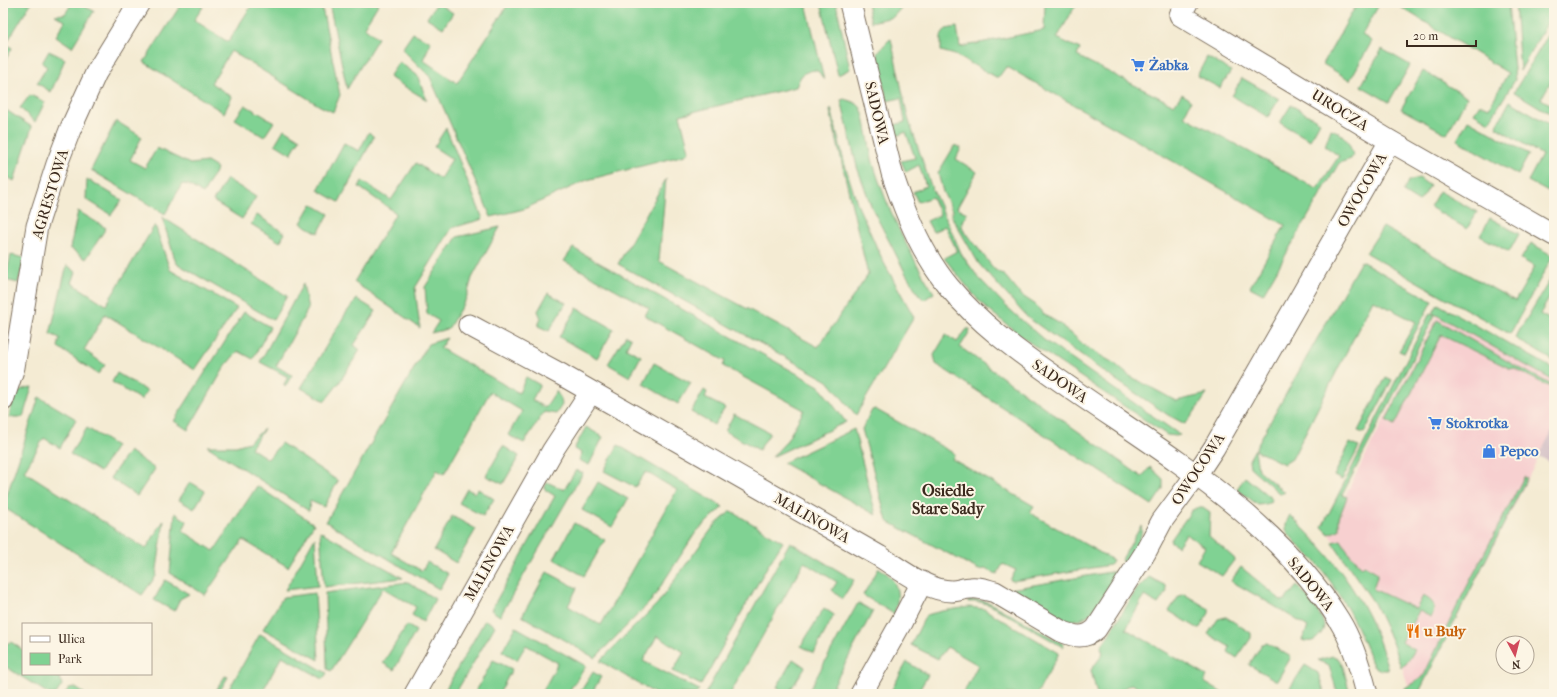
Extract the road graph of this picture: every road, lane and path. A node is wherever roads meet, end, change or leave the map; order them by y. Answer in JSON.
{"nodes":[{"id":1,"x":139,"y":3,"type":"edge"},
{"id":2,"x":850,"y":3,"type":"edge"},
{"id":3,"x":1187,"y":3,"type":"edge"},
{"id":4,"x":1390,"y":141,"type":"junction"},
{"id":5,"x":1554,"y":235,"type":"edge"},
{"id":6,"x":469,"y":325,"type":"dead end"},
{"id":7,"x":592,"y":392,"type":"junction"},
{"id":8,"x":3,"y":400,"type":"edge"},
{"id":9,"x":1196,"y":475,"type":"junction"},
{"id":10,"x":922,"y":582,"type":"junction"},
{"id":11,"x":415,"y":694,"type":"edge"},
{"id":12,"x":861,"y":694,"type":"edge"},
{"id":13,"x":1368,"y":694,"type":"edge"}],
"edges":[{"from":1,"to":8,"type":"street","name":"AGRESTOWA"},
{"from":2,"to":9,"type":"street","name":"SADOWA"},
{"from":3,"to":4,"type":"street","name":"UROCZA"},
{"from":4,"to":5,"type":"street","name":"UROCZA"},
{"from":4,"to":9,"type":"street","name":"OWOCOWA"},
{"from":6,"to":7,"type":"street","name":"MALINOWA"},
{"from":7,"to":10,"type":"street","name":"MALINOWA"},
{"from":7,"to":11,"type":"street","name":"MALINOWA"},
{"from":9,"to":10,"type":"street","name":"OWOCOWA"},
{"from":9,"to":13,"type":"street","name":"SADOWA"},
{"from":10,"to":12,"type":"street"}]}
